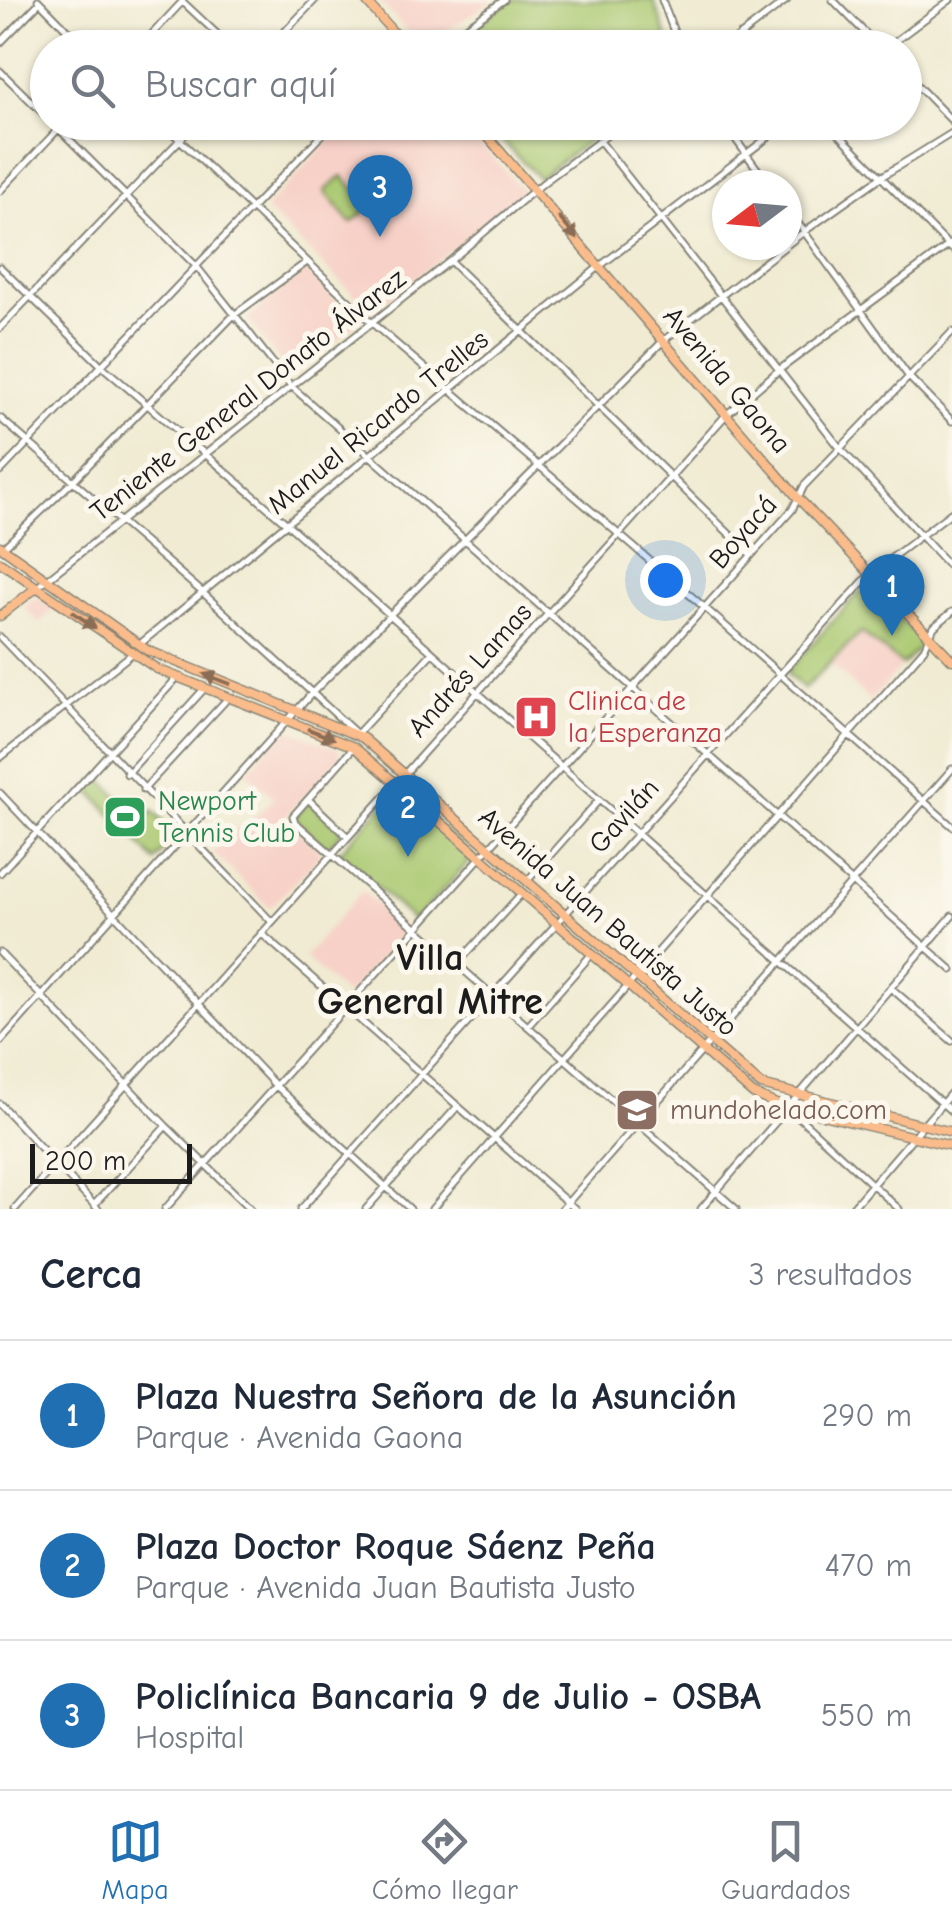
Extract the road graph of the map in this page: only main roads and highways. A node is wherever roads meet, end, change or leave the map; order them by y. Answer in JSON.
{"nodes":[{"id":1,"x":365,"y":0,"type":"edge"},
{"id":2,"x":391,"y":30,"type":"edge"},
{"id":3,"x":491,"y":140,"type":"edge"},
{"id":4,"x":1,"y":547,"type":"edge"},
{"id":5,"x":0,"y":562,"type":"edge"},
{"id":6,"x":36,"y":588,"type":"junction"},
{"id":7,"x":0,"y":616,"type":"edge"},
{"id":8,"x":952,"y":660,"type":"edge"},
{"id":9,"x":952,"y":1132,"type":"edge"},
{"id":10,"x":952,"y":1146,"type":"edge"}],
"edges":[{"from":1,"to":2,"type":"main road"},
{"from":3,"to":8,"type":"main road","name":"Avenida Gaona","one_way":true},
{"from":9,"to":4,"type":"main road","name":"Avenida Juan Bautista Justo","one_way":true},
{"from":5,"to":6,"type":"main road","name":"Avenida Juan Bautista Justo"},
{"from":6,"to":7,"type":"main road"},
{"from":6,"to":10,"type":"main road","name":"Avenida Juan Bautista Justo","one_way":true}]}
